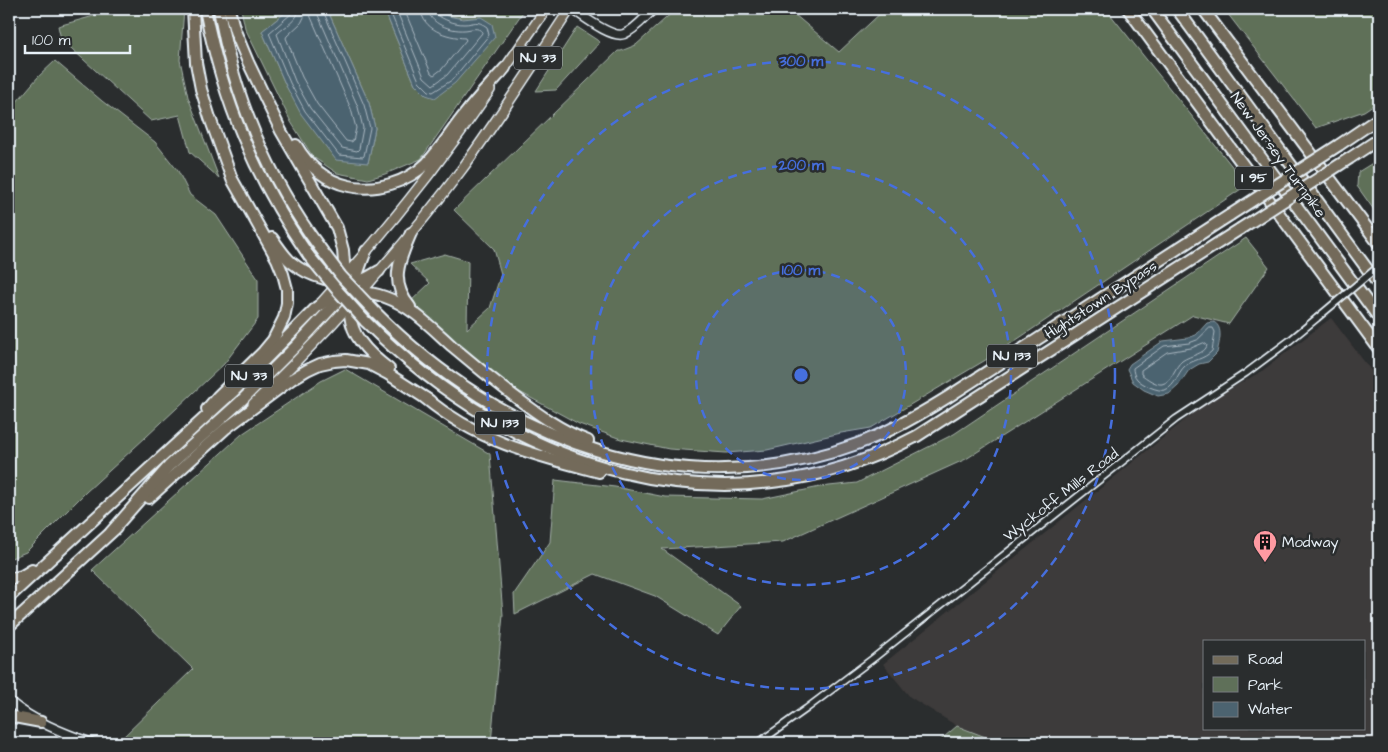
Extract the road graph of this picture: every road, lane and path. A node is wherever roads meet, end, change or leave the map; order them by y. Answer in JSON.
{"nodes":[{"id":1,"x":193,"y":9,"type":"edge"},
{"id":2,"x":205,"y":9,"type":"edge"},
{"id":3,"x":219,"y":9,"type":"edge"},
{"id":4,"x":229,"y":9,"type":"edge"},
{"id":5,"x":546,"y":9,"type":"edge"},
{"id":6,"x":571,"y":9,"type":"edge"},
{"id":7,"x":654,"y":9,"type":"edge"},
{"id":8,"x":1128,"y":9,"type":"edge"},
{"id":9,"x":1152,"y":9,"type":"edge"},
{"id":10,"x":1177,"y":9,"type":"edge"},
{"id":11,"x":1203,"y":9,"type":"edge"},
{"id":12,"x":248,"y":62,"type":"junction"},
{"id":13,"x":505,"y":68,"type":"junction"},
{"id":14,"x":1379,"y":118,"type":"edge"},
{"id":15,"x":1379,"y":139,"type":"edge"},
{"id":16,"x":220,"y":145,"type":"junction"},
{"id":17,"x":411,"y":233,"type":"junction"},
{"id":18,"x":1379,"y":244,"type":"edge"},
{"id":19,"x":366,"y":252,"type":"joint"},
{"id":20,"x":1379,"y":266,"type":"edge"},
{"id":21,"x":379,"y":271,"type":"junction"},
{"id":22,"x":346,"y":280,"type":"junction"},
{"id":23,"x":1379,"y":285,"type":"edge"},
{"id":24,"x":352,"y":293,"type":"junction"},
{"id":25,"x":349,"y":306,"type":"junction"},
{"id":26,"x":317,"y":307,"type":"junction"},
{"id":27,"x":417,"y":316,"type":"junction"},
{"id":28,"x":1379,"y":318,"type":"edge"},
{"id":29,"x":1379,"y":349,"type":"edge"},
{"id":30,"x":430,"y":401,"type":"junction"},
{"id":31,"x":225,"y":429,"type":"junction"},
{"id":32,"x":178,"y":442,"type":"junction"},
{"id":33,"x":653,"y":464,"type":"junction"},
{"id":34,"x":659,"y":480,"type":"junction"},
{"id":35,"x":111,"y":532,"type":"junction"},
{"id":36,"x":46,"y":562,"type":"junction"},
{"id":37,"x":9,"y":579,"type":"edge"},
{"id":38,"x":9,"y":597,"type":"edge"},
{"id":39,"x":9,"y":626,"type":"edge"},
{"id":40,"x":9,"y":701,"type":"edge"},
{"id":41,"x":9,"y":716,"type":"edge"},
{"id":42,"x":41,"y":722,"type":"junction"},
{"id":43,"x":67,"y":734,"type":"junction"},
{"id":44,"x":59,"y":743,"type":"edge"},
{"id":45,"x":92,"y":743,"type":"edge"},
{"id":46,"x":758,"y":743,"type":"edge"}],
"edges":[{"from":1,"to":16,"type":"highway"},
{"from":2,"to":34,"type":"highway","name":"Hightstown Bypass","number":"NJ 133","bridge":true},
{"from":3,"to":33,"type":"highway","name":"Hightstown Bypass","number":"NJ 133","bridge":true},
{"from":4,"to":12,"type":"highway"},
{"from":5,"to":13,"type":"main road","number":"NJ 33"},
{"from":6,"to":7,"type":"street"},
{"from":6,"to":17,"type":"main road","number":"NJ 33"},
{"from":8,"to":29,"type":"highway","number":"I 95"},
{"from":9,"to":28,"type":"highway","name":"New Jersey Turnpike","number":"I 95"},
{"from":10,"to":23,"type":"highway","name":"New Jersey Turnpike","number":"I 95"},
{"from":11,"to":18,"type":"highway","name":"New Jersey Turnpike"},
{"from":12,"to":13,"type":"highway"},
{"from":12,"to":22,"type":"highway"},
{"from":13,"to":19,"type":"main road","number":"NJ 33"},
{"from":14,"to":33,"type":"highway","name":"Hightstown Bypass","number":"NJ 133","bridge":true},
{"from":15,"to":34,"type":"highway","name":"Hightstown Bypass","number":"NJ 133","bridge":true},
{"from":16,"to":22,"type":"highway"},
{"from":16,"to":32,"type":"highway"},
{"from":17,"to":21,"type":"main road","number":"NJ 33"},
{"from":17,"to":27,"type":"highway"},
{"from":19,"to":22,"type":"highway"},
{"from":20,"to":46,"type":"street","name":"Wyckoff Mills Road","bridge":true},
{"from":21,"to":22,"type":"highway"},
{"from":21,"to":24,"type":"main road","number":"NJ 33"},
{"from":22,"to":24,"type":"highway"},
{"from":22,"to":26,"type":"main road","number":"NJ 33"},
{"from":24,"to":25,"type":"highway"},
{"from":24,"to":26,"type":"highway"},
{"from":24,"to":27,"type":"highway"},
{"from":24,"to":35,"type":"highway"},
{"from":25,"to":30,"type":"highway"},
{"from":25,"to":31,"type":"main road","number":"NJ 33"},
{"from":26,"to":32,"type":"highway","number":"NJ 33"},
{"from":27,"to":33,"type":"highway"},
{"from":30,"to":31,"type":"highway"},
{"from":30,"to":34,"type":"highway"},
{"from":31,"to":35,"type":"highway","number":"NJ 33"},
{"from":32,"to":36,"type":"highway","number":"NJ 33"},
{"from":35,"to":39,"type":"highway","number":"NJ 33"},
{"from":36,"to":37,"type":"highway"},
{"from":36,"to":38,"type":"highway","number":"NJ 33"},
{"from":40,"to":42,"type":"street"},
{"from":41,"to":42,"type":"highway"},
{"from":42,"to":43,"type":"street"},
{"from":43,"to":44,"type":"street"},
{"from":43,"to":45,"type":"street"}]}
